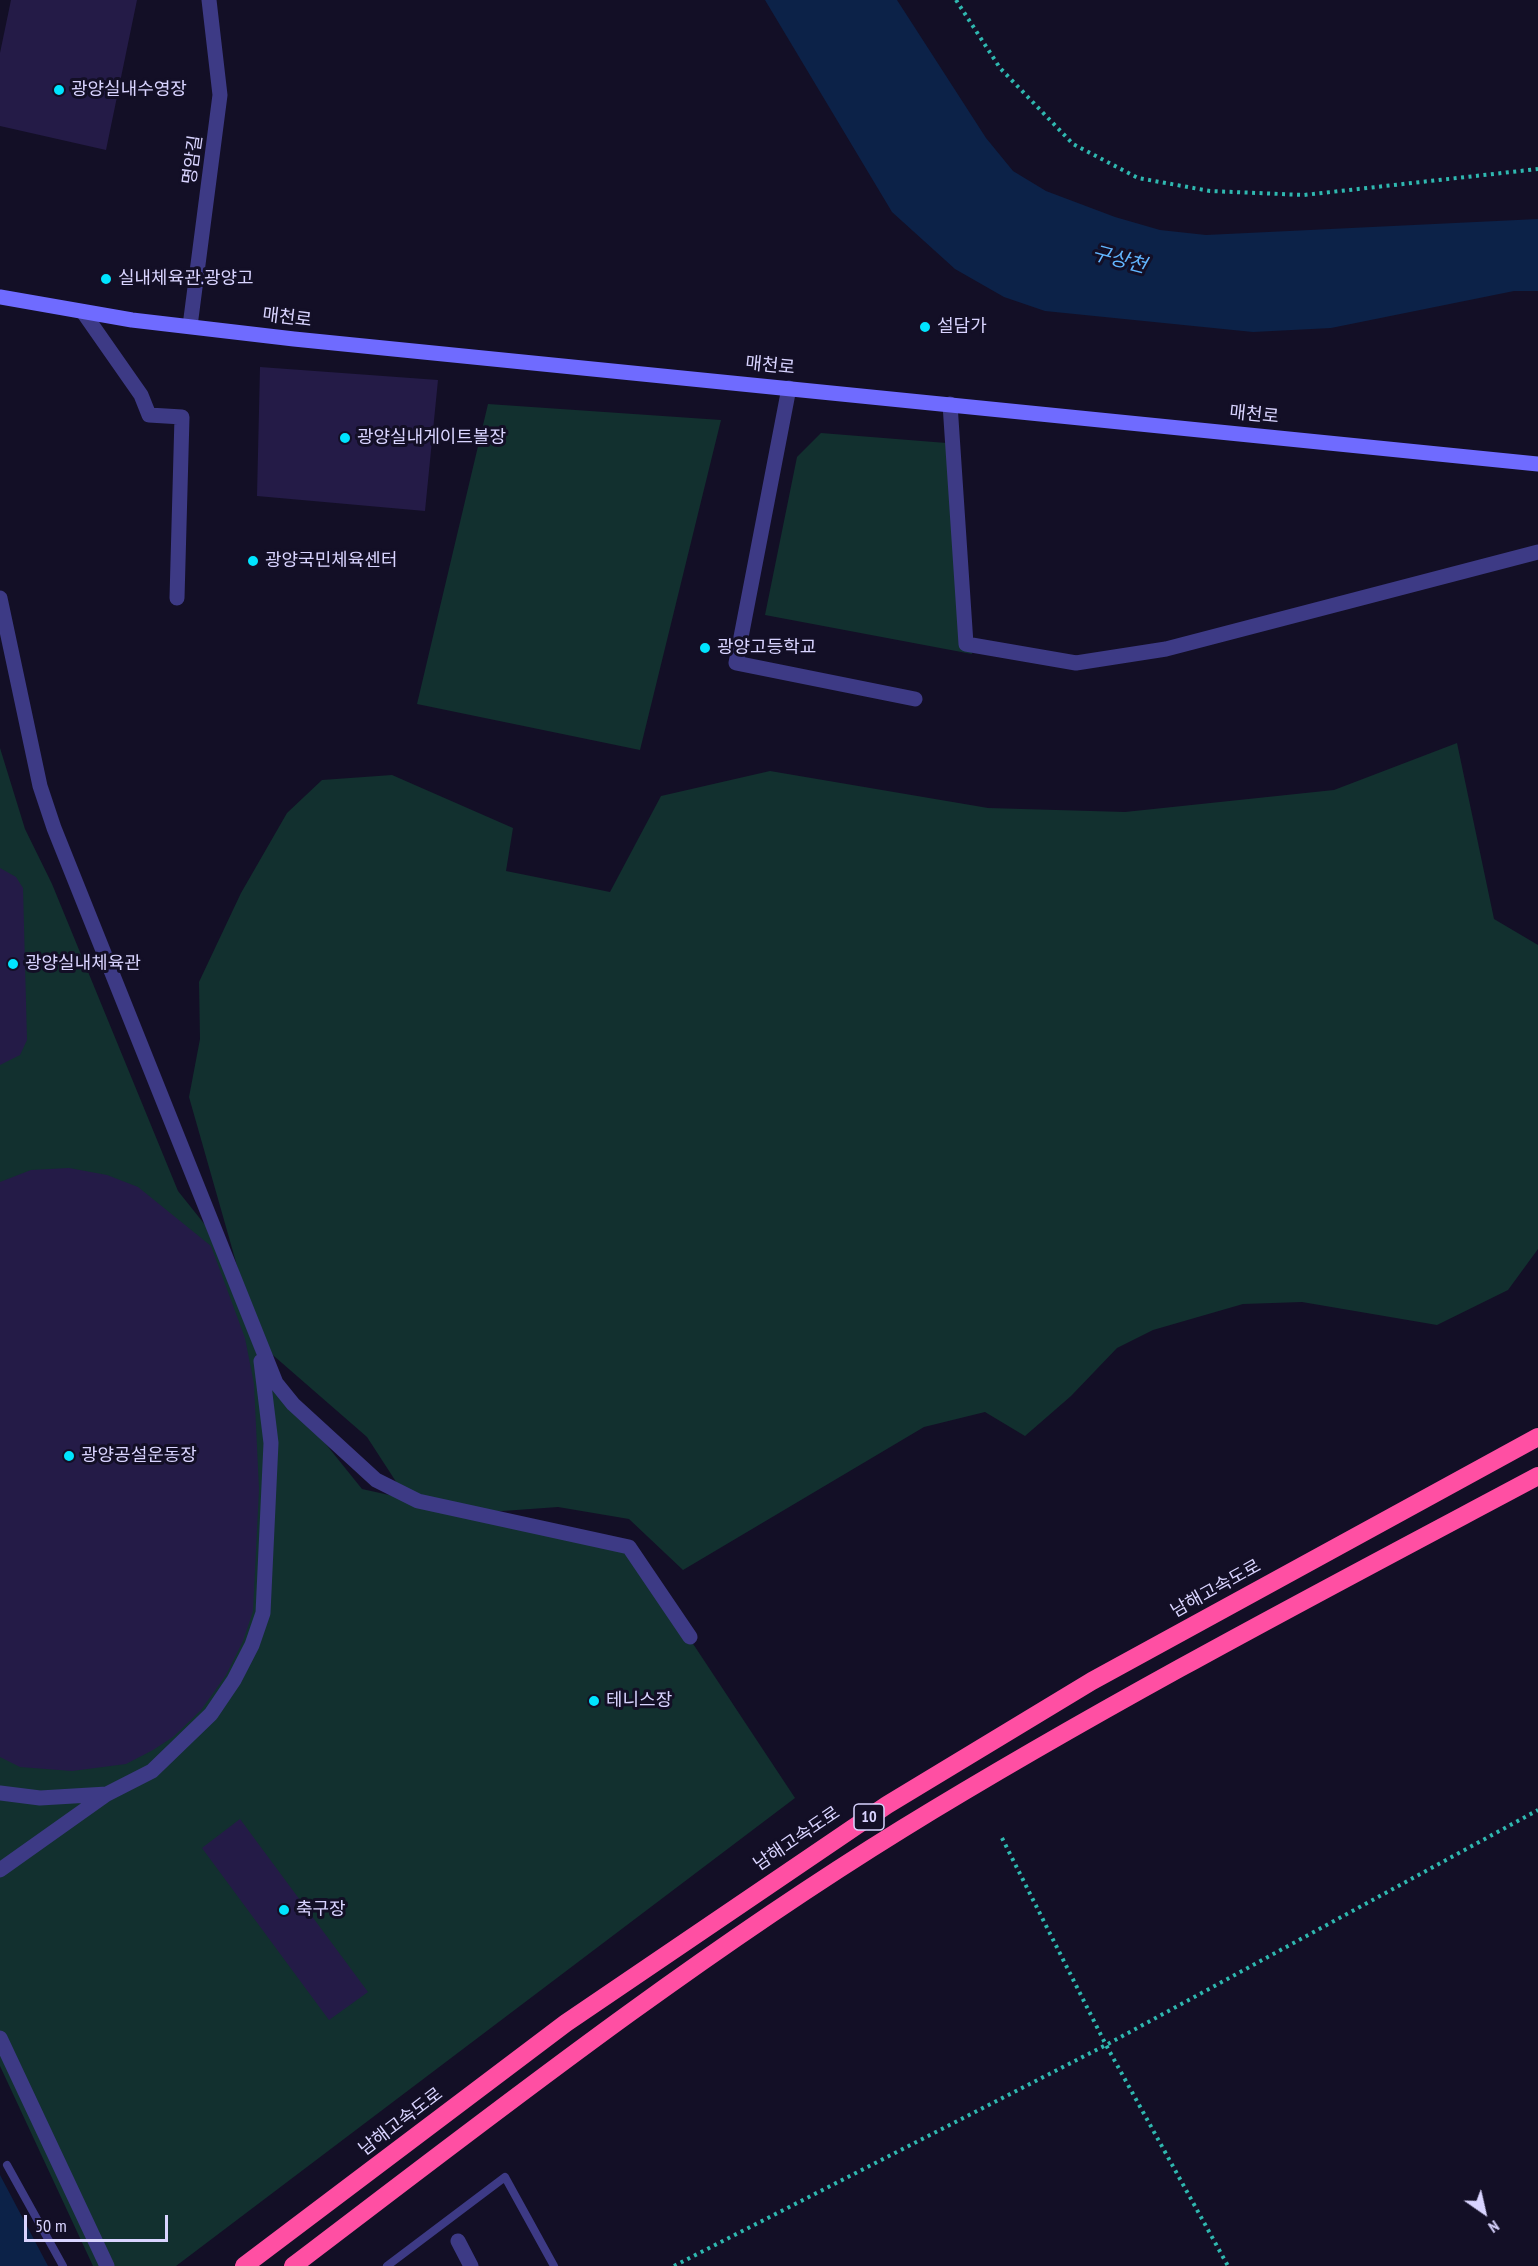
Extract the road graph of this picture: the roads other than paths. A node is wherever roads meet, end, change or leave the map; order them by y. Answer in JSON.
{"nodes":[{"id":1,"x":208,"y":0,"type":"edge"},
{"id":2,"x":0,"y":297,"type":"edge"},
{"id":3,"x":83,"y":312,"type":"junction"},
{"id":4,"x":190,"y":326,"type":"junction"},
{"id":5,"x":789,"y":388,"type":"junction"},
{"id":6,"x":950,"y":404,"type":"junction"},
{"id":7,"x":1538,"y":464,"type":"edge"},
{"id":8,"x":1538,"y":552,"type":"edge"},
{"id":9,"x":0,"y":598,"type":"edge"},
{"id":10,"x":177,"y":598,"type":"dead end"},
{"id":11,"x":915,"y":699,"type":"dead end"},
{"id":12,"x":259,"y":1343,"type":"junction"},
{"id":13,"x":1538,"y":1437,"type":"edge"},
{"id":14,"x":1538,"y":1476,"type":"edge"},
{"id":15,"x":690,"y":1637,"type":"dead end"},
{"id":16,"x":0,"y":1793,"type":"edge"},
{"id":17,"x":107,"y":1794,"type":"junction"},
{"id":18,"x":0,"y":1870,"type":"edge"},
{"id":19,"x":0,"y":2038,"type":"edge"},
{"id":20,"x":7,"y":2165,"type":"dead end"},
{"id":21,"x":458,"y":2241,"type":"dead end"},
{"id":22,"x":63,"y":2266,"type":"edge"},
{"id":23,"x":107,"y":2266,"type":"edge"},
{"id":24,"x":244,"y":2266,"type":"edge"},
{"id":25,"x":293,"y":2266,"type":"edge"},
{"id":26,"x":387,"y":2266,"type":"edge"},
{"id":27,"x":471,"y":2266,"type":"edge"},
{"id":28,"x":554,"y":2266,"type":"edge"}],
"edges":[{"from":1,"to":4,"type":"street","name":"명암길"},
{"from":2,"to":3,"type":"main road","name":"매천로"},
{"from":3,"to":4,"type":"main road","name":"매천로"},
{"from":3,"to":10,"type":"street"},
{"from":4,"to":5,"type":"main road","name":"매천로"},
{"from":5,"to":6,"type":"main road","name":"매천로"},
{"from":5,"to":11,"type":"street"},
{"from":6,"to":7,"type":"main road","name":"매천로"},
{"from":6,"to":8,"type":"street"},
{"from":9,"to":12,"type":"street"},
{"from":12,"to":15,"type":"street"},
{"from":12,"to":17,"type":"street"},
{"from":13,"to":24,"type":"highway","name":"남해고속도로","number":"10"},
{"from":14,"to":25,"type":"highway","number":"10"},
{"from":16,"to":17,"type":"street"},
{"from":17,"to":18,"type":"street"},
{"from":19,"to":23,"type":"street"},
{"from":20,"to":22,"type":"lane"},
{"from":21,"to":27,"type":"street"},
{"from":26,"to":28,"type":"lane"}]}
